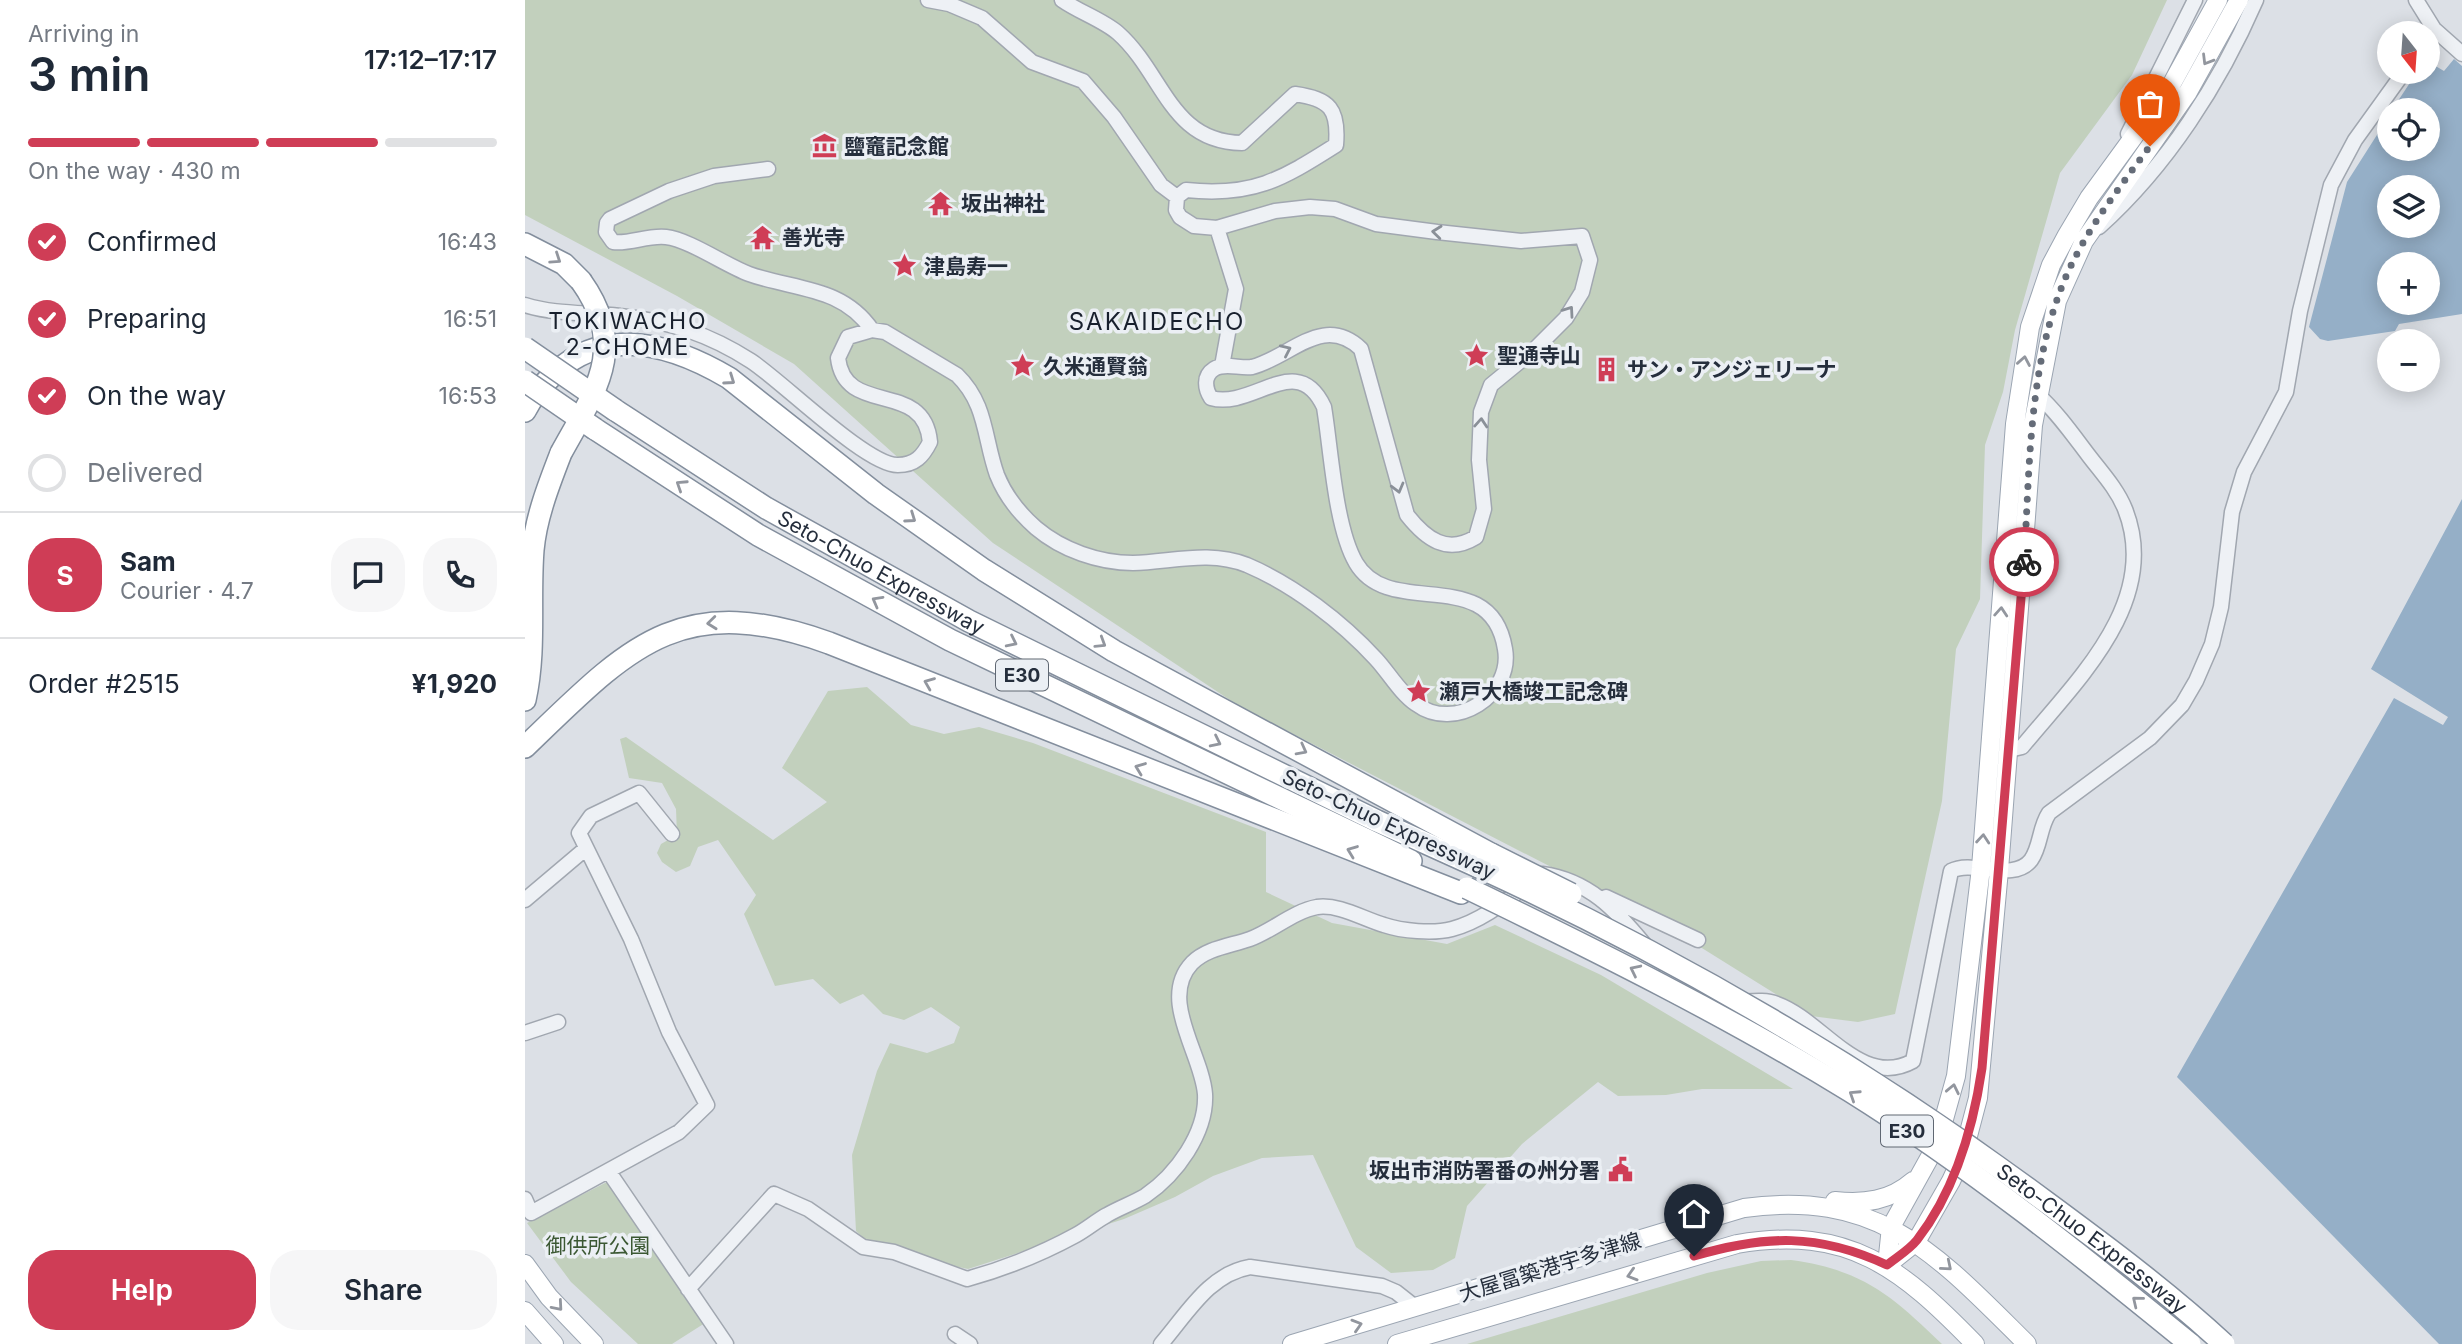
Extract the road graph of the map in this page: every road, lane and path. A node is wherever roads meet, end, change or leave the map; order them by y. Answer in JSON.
{"nodes":[{"id":1,"x":928,"y":0,"type":"edge"},
{"id":2,"x":1062,"y":0,"type":"edge"},
{"id":3,"x":2195,"y":0,"type":"edge"},
{"id":4,"x":2218,"y":0,"type":"edge"},
{"id":5,"x":2239,"y":0,"type":"edge"},
{"id":6,"x":2256,"y":0,"type":"edge"},
{"id":7,"x":2416,"y":0,"type":"edge"},
{"id":8,"x":2425,"y":21,"type":"edge"},
{"id":9,"x":2440,"y":40,"type":"edge"},
{"id":10,"x":2462,"y":54,"type":"edge"},
{"id":11,"x":2395,"y":84,"type":"edge"},
{"id":12,"x":2111,"y":166,"type":"junction"},
{"id":13,"x":768,"y":169,"type":"dead end"},
{"id":14,"x":1177,"y":197,"type":"junction"},
{"id":15,"x":1217,"y":228,"type":"junction"},
{"id":16,"x":2084,"y":241,"type":"junction"},
{"id":17,"x":525,"y":244,"type":"edge"},
{"id":18,"x":525,"y":304,"type":"edge"},
{"id":19,"x":872,"y":330,"type":"junction"},
{"id":20,"x":525,"y":348,"type":"edge"},
{"id":21,"x":1222,"y":366,"type":"junction"},
{"id":22,"x":525,"y":381,"type":"edge"},
{"id":23,"x":2019,"y":390,"type":"junction"},
{"id":24,"x":2037,"y":394,"type":"junction"},
{"id":25,"x":525,"y":411,"type":"edge"},
{"id":26,"x":2004,"y":572,"type":"junction"},
{"id":27,"x":2023,"y":573,"type":"junction"},
{"id":28,"x":525,"y":700,"type":"edge"},
{"id":29,"x":525,"y":747,"type":"edge"},
{"id":30,"x":2009,"y":750,"type":"junction"},
{"id":31,"x":671,"y":834,"type":"dead end"},
{"id":32,"x":584,"y":850,"type":"junction"},
{"id":33,"x":1487,"y":861,"type":"junction"},
{"id":34,"x":1981,"y":868,"type":"junction"},
{"id":35,"x":1999,"y":870,"type":"junction"},
{"id":36,"x":1464,"y":891,"type":"junction"},
{"id":37,"x":1595,"y":892,"type":"junction"},
{"id":38,"x":525,"y":900,"type":"edge"},
{"id":39,"x":1698,"y":940,"type":"dead end"},
{"id":40,"x":558,"y":1022,"type":"dead end"},
{"id":41,"x":525,"y":1033,"type":"edge"},
{"id":42,"x":1926,"y":1167,"type":"junction"},
{"id":43,"x":609,"y":1171,"type":"junction"},
{"id":44,"x":525,"y":1199,"type":"edge"},
{"id":45,"x":1745,"y":1208,"type":"junction"},
{"id":46,"x":528,"y":1215,"type":"edge"},
{"id":47,"x":1891,"y":1227,"type":"junction"},
{"id":48,"x":1916,"y":1242,"type":"junction"},
{"id":49,"x":525,"y":1264,"type":"edge"},
{"id":50,"x":1887,"y":1265,"type":"junction"},
{"id":51,"x":1551,"y":1266,"type":"junction"},
{"id":52,"x":688,"y":1289,"type":"junction"},
{"id":53,"x":1560,"y":1296,"type":"junction"},
{"id":54,"x":1415,"y":1307,"type":"junction"},
{"id":55,"x":525,"y":1311,"type":"edge"},
{"id":56,"x":955,"y":1334,"type":"dead end"},
{"id":57,"x":554,"y":1344,"type":"edge"},
{"id":58,"x":594,"y":1344,"type":"edge"},
{"id":59,"x":726,"y":1344,"type":"edge"},
{"id":60,"x":971,"y":1344,"type":"edge"},
{"id":61,"x":1161,"y":1344,"type":"edge"},
{"id":62,"x":1292,"y":1344,"type":"edge"},
{"id":63,"x":1397,"y":1344,"type":"edge"},
{"id":64,"x":1975,"y":1344,"type":"edge"},
{"id":65,"x":2027,"y":1344,"type":"edge"},
{"id":66,"x":2190,"y":1344,"type":"edge"},
{"id":67,"x":2224,"y":1344,"type":"edge"}],
"edges":[{"from":1,"to":14,"type":"street"},
{"from":2,"to":14,"type":"street"},
{"from":3,"to":12,"type":"street"},
{"from":4,"to":12,"type":"main road"},
{"from":5,"to":16,"type":"main road","one_way":true},
{"from":6,"to":16,"type":"street"},
{"from":7,"to":8,"type":"street"},
{"from":9,"to":10,"type":"street"},
{"from":11,"to":35,"type":"street"},
{"from":23,"to":12,"type":"main road","one_way":true},
{"from":13,"to":19,"type":"street"},
{"from":14,"to":15,"type":"street"},
{"from":15,"to":21,"type":"street"},
{"from":21,"to":15,"type":"street","one_way":true},
{"from":16,"to":24,"type":"main road"},
{"from":17,"to":28,"type":"highway","one_way":true,"bridge":true},
{"from":18,"to":19,"type":"street"},
{"from":19,"to":21,"type":"street"},
{"from":20,"to":33,"type":"highway","name":"Seto-Chuo Expressway","number":"E30","one_way":true,"bridge":true},
{"from":36,"to":22,"type":"highway","name":"Seto-Chuo Expressway","number":"E30","one_way":true,"bridge":true},
{"from":23,"to":24,"type":"main road"},
{"from":23,"to":26,"type":"main road"},
{"from":24,"to":27,"type":"main road"},
{"from":24,"to":30,"type":"street"},
{"from":25,"to":33,"type":"highway","one_way":true},
{"from":26,"to":27,"type":"street"},
{"from":34,"to":26,"type":"main road","one_way":true},
{"from":27,"to":30,"type":"main road"},
{"from":36,"to":29,"type":"highway","one_way":true},
{"from":30,"to":35,"type":"main road"},
{"from":31,"to":32,"type":"street"},
{"from":32,"to":38,"type":"street"},
{"from":32,"to":43,"type":"street"},
{"from":33,"to":67,"type":"highway","name":"Seto-Chuo Expressway","number":"E30","bridge":true},
{"from":34,"to":35,"type":"street"},
{"from":34,"to":37,"type":"street"},
{"from":42,"to":34,"type":"main road","one_way":true},
{"from":35,"to":48,"type":"main road"},
{"from":66,"to":36,"type":"highway","name":"Seto-Chuo Expressway","number":"E30","one_way":true,"bridge":true},
{"from":37,"to":39,"type":"street"},
{"from":37,"to":52,"type":"street"},
{"from":40,"to":41,"type":"street"},
{"from":42,"to":45,"type":"main road"},
{"from":42,"to":47,"type":"main road"},
{"from":43,"to":46,"type":"street"},
{"from":43,"to":52,"type":"street"},
{"from":44,"to":46,"type":"street"},
{"from":45,"to":47,"type":"main road","name":"大屋冨築港宇多津線"},
{"from":45,"to":51,"type":"main road","name":"大屋冨築港宇多津線"},
{"from":47,"to":48,"type":"main road","name":"大屋冨築港宇多津線"},
{"from":47,"to":50,"type":"main road"},
{"from":48,"to":50,"type":"main road"},
{"from":48,"to":65,"type":"main road","name":"大屋冨築港宇多津線","one_way":true},
{"from":49,"to":58,"type":"main road","one_way":true},
{"from":50,"to":53,"type":"main road","name":"大屋冨築港宇多津線","one_way":true},
{"from":50,"to":64,"type":"main road","name":"大屋冨築港宇多津線"},
{"from":51,"to":53,"type":"main road"},
{"from":51,"to":54,"type":"main road","name":"大屋冨築港宇多津線"},
{"from":52,"to":59,"type":"street"},
{"from":53,"to":63,"type":"main road","name":"大屋冨築港宇多津線"},
{"from":54,"to":61,"type":"street"},
{"from":62,"to":54,"type":"main road","name":"大屋冨築港宇多津線","one_way":true},
{"from":55,"to":57,"type":"main road"},
{"from":56,"to":60,"type":"street"}]}
